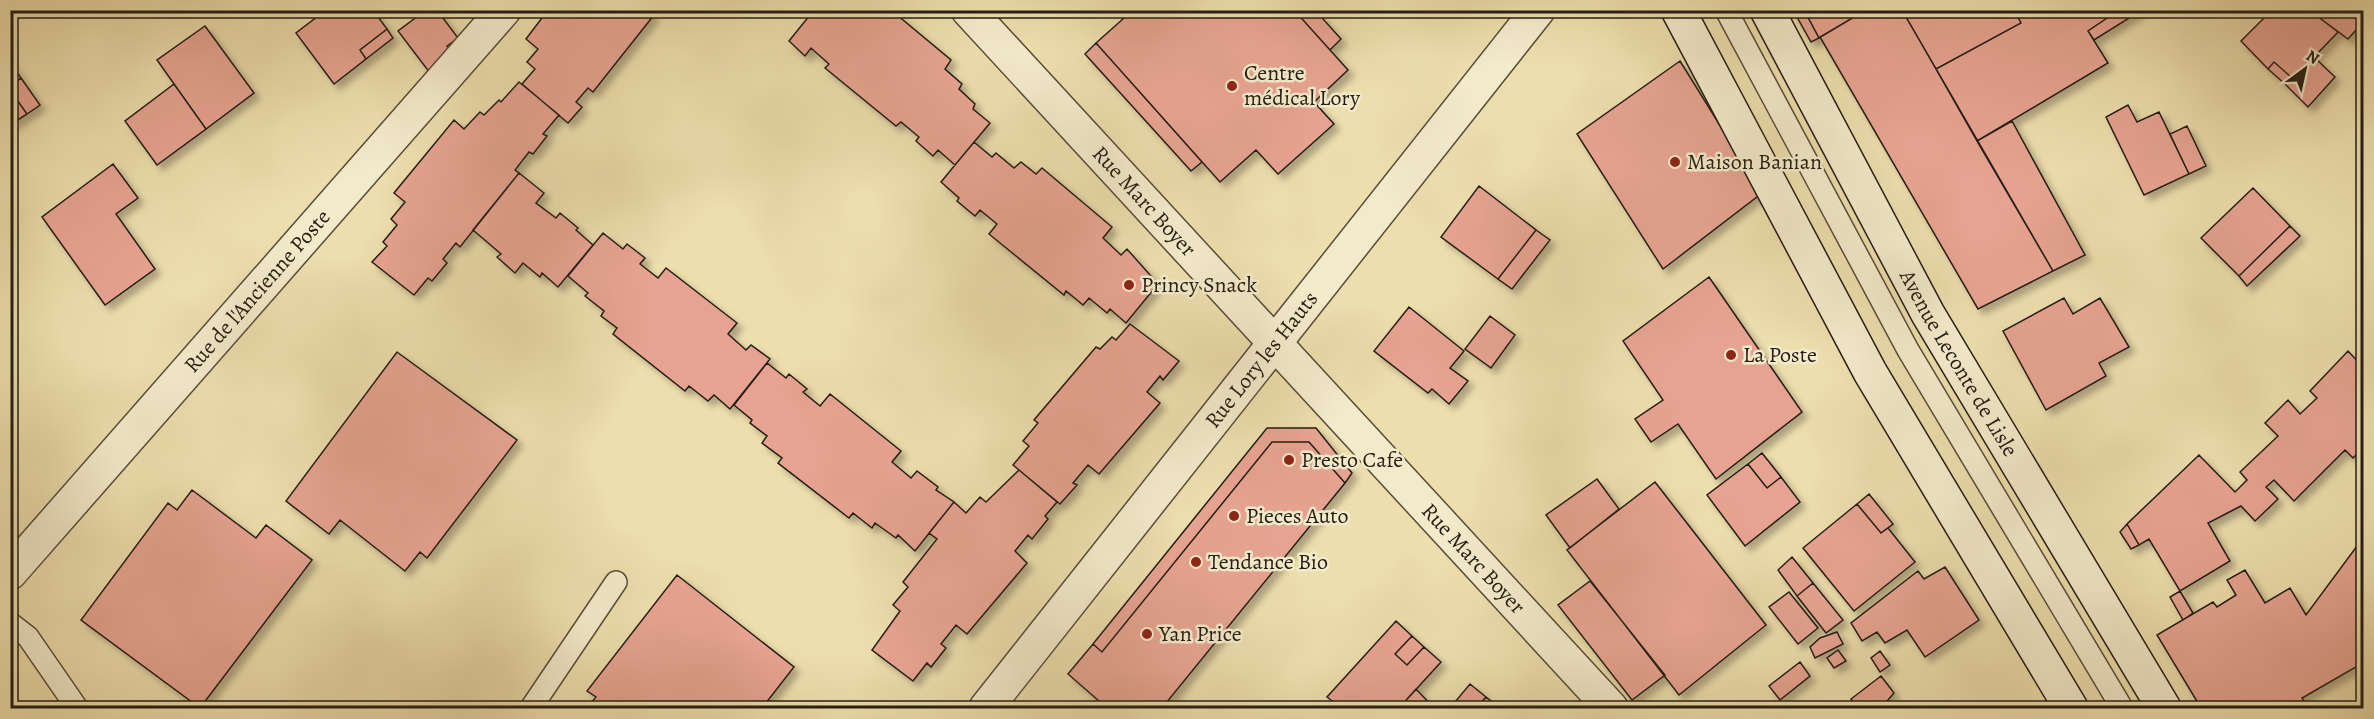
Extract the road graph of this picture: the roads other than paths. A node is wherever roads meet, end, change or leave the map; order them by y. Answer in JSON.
{"nodes":[{"id":1,"x":504,"y":10,"type":"edge"},
{"id":2,"x":968,"y":10,"type":"edge"},
{"id":3,"x":1538,"y":10,"type":"edge"},
{"id":4,"x":1678,"y":10,"type":"edge"},
{"id":5,"x":1726,"y":10,"type":"edge"},
{"id":6,"x":1767,"y":10,"type":"edge"},
{"id":7,"x":1276,"y":344,"type":"junction"},
{"id":8,"x":10,"y":573,"type":"edge"},
{"id":9,"x":616,"y":582,"type":"dead end"},
{"id":10,"x":10,"y":622,"type":"edge"},
{"id":11,"x":77,"y":708,"type":"edge"},
{"id":12,"x":531,"y":708,"type":"edge"},
{"id":13,"x":986,"y":708,"type":"edge"},
{"id":14,"x":1611,"y":708,"type":"edge"},
{"id":15,"x":2071,"y":708,"type":"edge"},
{"id":16,"x":2122,"y":708,"type":"edge"},
{"id":17,"x":2164,"y":708,"type":"edge"}],
"edges":[{"from":1,"to":8,"type":"street","name":"Rue de l'Ancienne Poste"},
{"from":2,"to":7,"type":"street","name":"Rue Marc Boyer"},
{"from":3,"to":7,"type":"street","name":"Rue Lory les Hauts"},
{"from":4,"to":15,"type":"street"},
{"from":5,"to":16,"type":"lane","name":"Avenue Leconte de Lisle"},
{"from":6,"to":17,"type":"street","name":"Avenue Leconte de Lisle"},
{"from":7,"to":13,"type":"street","name":"Rue Lory les Hauts"},
{"from":7,"to":14,"type":"street","name":"Rue Marc Boyer"},
{"from":9,"to":12,"type":"lane"},
{"from":10,"to":11,"type":"lane"}]}
